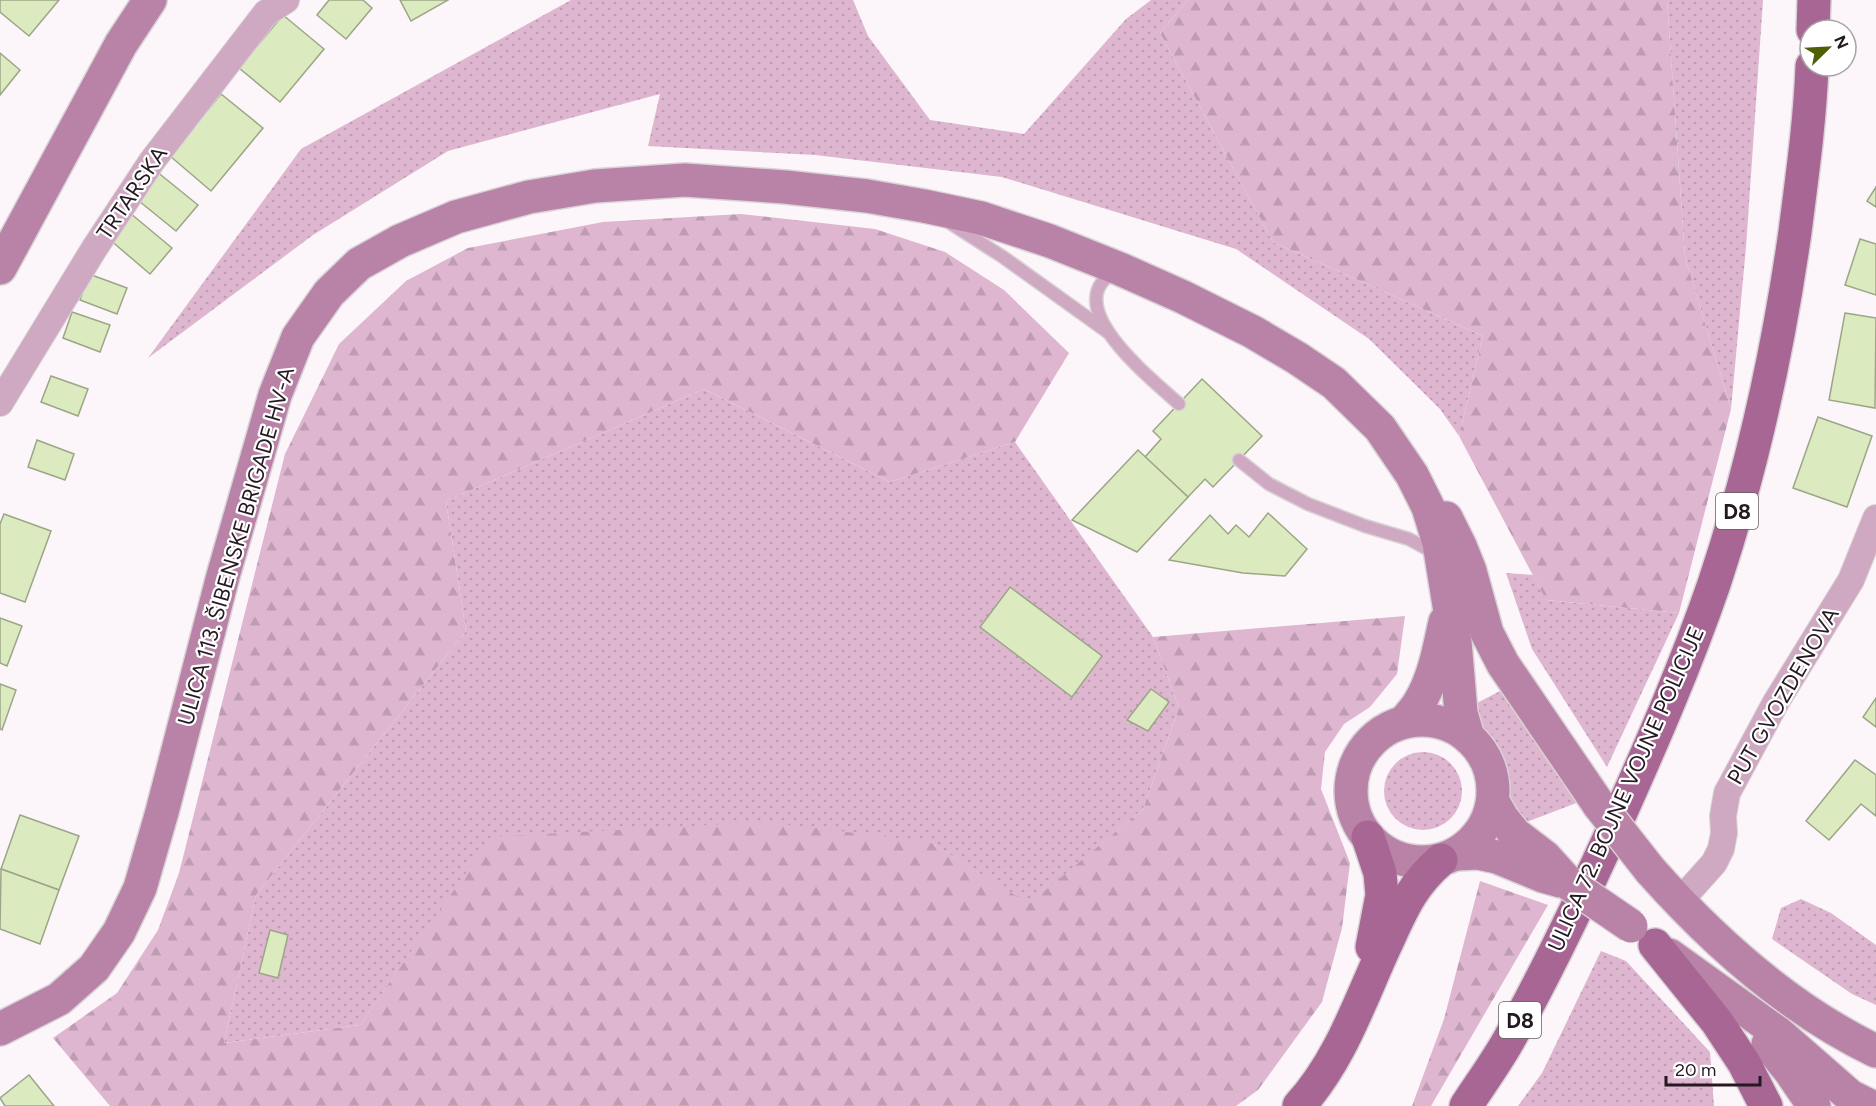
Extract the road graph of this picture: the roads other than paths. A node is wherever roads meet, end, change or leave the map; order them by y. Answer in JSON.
{"nodes":[{"id":1,"x":150,"y":0,"type":"edge"},
{"id":2,"x":286,"y":0,"type":"edge"},
{"id":3,"x":1814,"y":0,"type":"edge"},
{"id":4,"x":1813,"y":18,"type":"edge"},
{"id":5,"x":1811,"y":78,"type":"edge"},
{"id":6,"x":924,"y":206,"type":"junction"},
{"id":7,"x":0,"y":268,"type":"edge"},
{"id":8,"x":1120,"y":268,"type":"junction"},
{"id":9,"x":1108,"y":333,"type":"junction"},
{"id":10,"x":0,"y":403,"type":"edge"},
{"id":11,"x":1179,"y":404,"type":"dead end"},
{"id":12,"x":1239,"y":460,"type":"dead end"},
{"id":13,"x":1412,"y":475,"type":"junction"},
{"id":14,"x":1876,"y":518,"type":"edge"},
{"id":15,"x":1443,"y":567,"type":"junction"},
{"id":16,"x":1449,"y":608,"type":"junction"},
{"id":17,"x":1404,"y":722,"type":"junction"},
{"id":18,"x":1468,"y":737,"type":"junction"},
{"id":19,"x":1493,"y":802,"type":"junction"},
{"id":20,"x":1368,"y":837,"type":"junction"},
{"id":21,"x":1449,"y":857,"type":"junction"},
{"id":22,"x":1568,"y":883,"type":"junction"},
{"id":23,"x":1679,"y":902,"type":"junction"},
{"id":24,"x":1643,"y":935,"type":"junction"},
{"id":25,"x":1366,"y":987,"type":"junction"},
{"id":26,"x":1730,"y":999,"type":"junction"},
{"id":27,"x":0,"y":1029,"type":"edge"},
{"id":28,"x":1876,"y":1051,"type":"edge"},
{"id":29,"x":1299,"y":1106,"type":"edge"},
{"id":30,"x":1466,"y":1106,"type":"edge"},
{"id":31,"x":1766,"y":1106,"type":"edge"},
{"id":32,"x":1814,"y":1106,"type":"edge"},
{"id":33,"x":1870,"y":1106,"type":"edge"}],
"edges":[{"from":1,"to":7,"type":"main road"},
{"from":2,"to":10,"type":"street","name":"TRTARSKA"},
{"from":3,"to":4,"type":"main road"},
{"from":5,"to":30,"type":"main road","name":"ULICA 72. BOJNE VOJNE POLICIJE","number":"D8"},
{"from":6,"to":8,"type":"main road","name":"ULICA 113. ŠIBENSKE BRIGADE HV-A"},
{"from":6,"to":9,"type":"lane"},
{"from":6,"to":27,"type":"main road","name":"ULICA 113. ŠIBENSKE BRIGADE HV-A"},
{"from":8,"to":9,"type":"lane"},
{"from":8,"to":13,"type":"main road","name":"ULICA 113. ŠIBENSKE BRIGADE HV-A"},
{"from":9,"to":11,"type":"lane"},
{"from":12,"to":15,"type":"lane"},
{"from":13,"to":15,"type":"main road","name":"ULICA 113. ŠIBENSKE BRIGADE HV-A"},
{"from":13,"to":23,"type":"main road","bridge":true},
{"from":14,"to":23,"type":"street","name":"PUT GVOZDENOVA"},
{"from":15,"to":16,"type":"main road","name":"ULICA 113. ŠIBENSKE BRIGADE HV-A"},
{"from":16,"to":17,"type":"main road","name":"ULICA 113. ŠIBENSKE BRIGADE HV-A"},
{"from":16,"to":18,"type":"main road","name":"ULICA 113. ŠIBENSKE BRIGADE HV-A"},
{"from":17,"to":18,"type":"main road"},
{"from":17,"to":20,"type":"main road"},
{"from":18,"to":19,"type":"main road"},
{"from":19,"to":21,"type":"main road"},
{"from":19,"to":22,"type":"main road"},
{"from":20,"to":21,"type":"main road"},
{"from":20,"to":25,"type":"main road"},
{"from":21,"to":22,"type":"main road"},
{"from":21,"to":25,"type":"main road"},
{"from":22,"to":24,"type":"main road","bridge":true},
{"from":23,"to":28,"type":"main road"},
{"from":24,"to":26,"type":"main road"},
{"from":24,"to":31,"type":"main road"},
{"from":25,"to":29,"type":"main road"},
{"from":26,"to":32,"type":"main road"},
{"from":26,"to":33,"type":"main road"}]}
